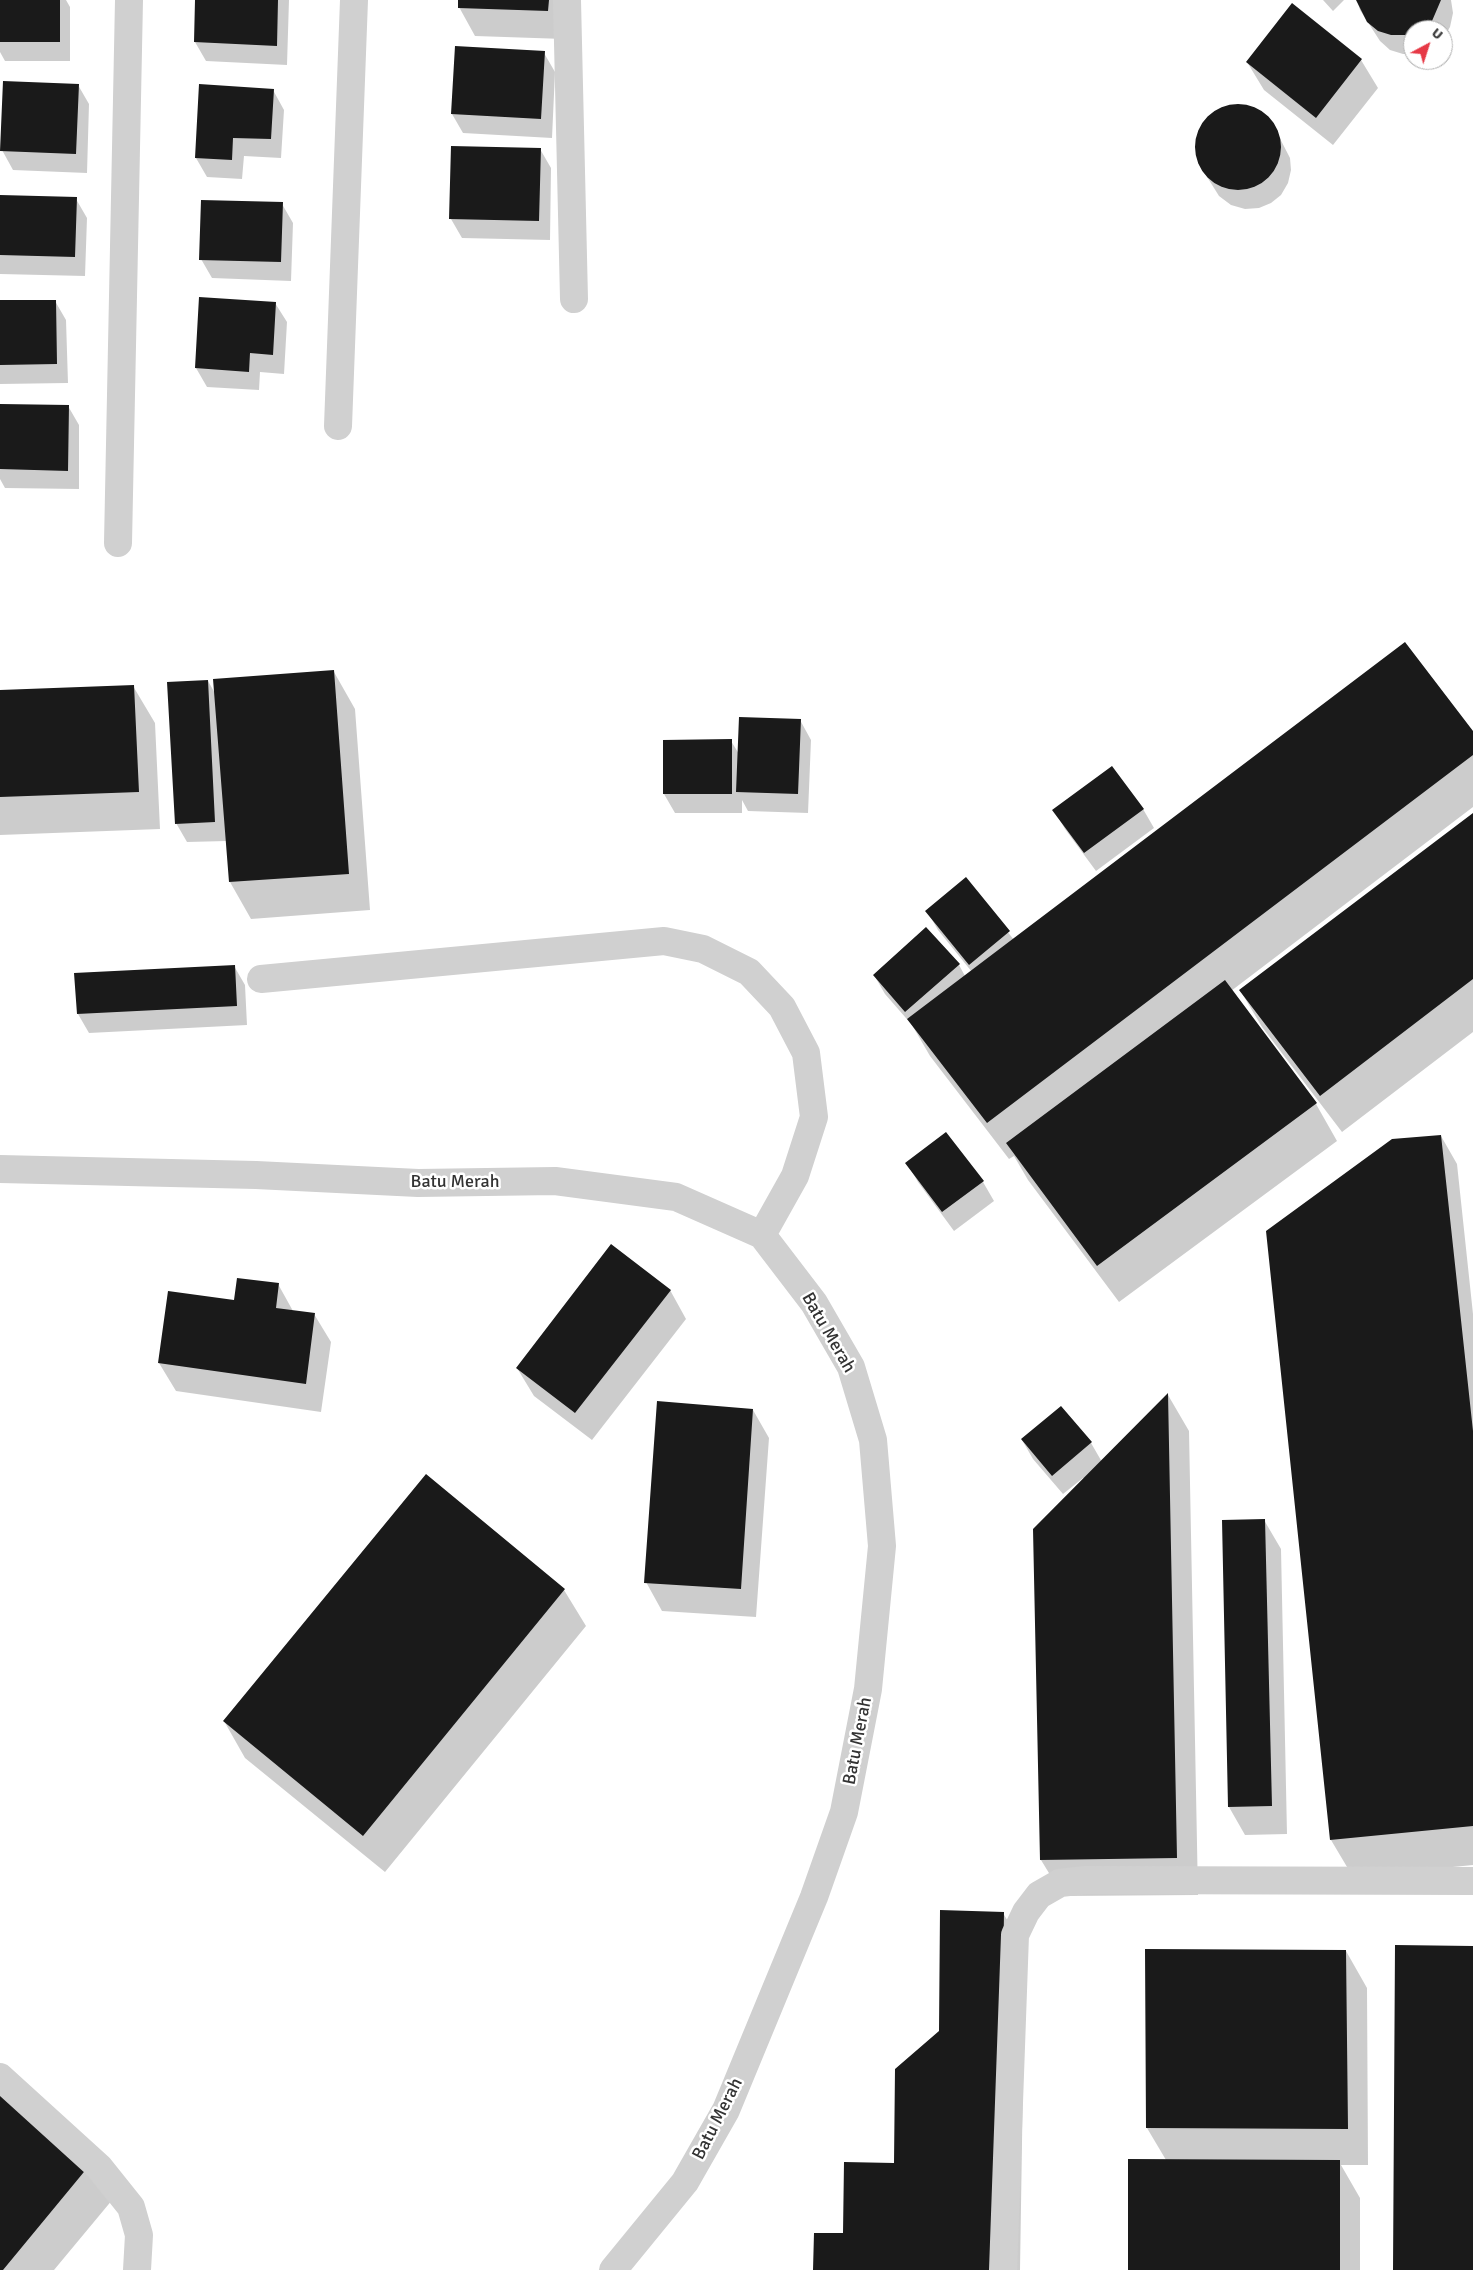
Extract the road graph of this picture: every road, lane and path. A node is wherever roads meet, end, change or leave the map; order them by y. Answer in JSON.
{"nodes":[{"id":1,"x":129,"y":0,"type":"edge"},
{"id":2,"x":354,"y":0,"type":"edge"},
{"id":3,"x":567,"y":0,"type":"edge"},
{"id":4,"x":574,"y":299,"type":"dead end"},
{"id":5,"x":338,"y":426,"type":"dead end"},
{"id":6,"x":118,"y":543,"type":"dead end"},
{"id":7,"x":262,"y":979,"type":"dead end"},
{"id":8,"x":0,"y":1169,"type":"edge"},
{"id":9,"x":762,"y":1235,"type":"junction"},
{"id":10,"x":1473,"y":1881,"type":"edge"},
{"id":11,"x":0,"y":2078,"type":"edge"},
{"id":12,"x":137,"y":2270,"type":"edge"},
{"id":13,"x":613,"y":2270,"type":"edge"},
{"id":14,"x":1003,"y":2270,"type":"edge"}],
"edges":[{"from":1,"to":6,"type":"street"},
{"from":2,"to":5,"type":"street"},
{"from":3,"to":4,"type":"street"},
{"from":7,"to":9,"type":"street"},
{"from":8,"to":9,"type":"street","name":"Batu Merah"},
{"from":9,"to":13,"type":"street","name":"Batu Merah"},
{"from":10,"to":14,"type":"street"},
{"from":11,"to":12,"type":"street"}]}
